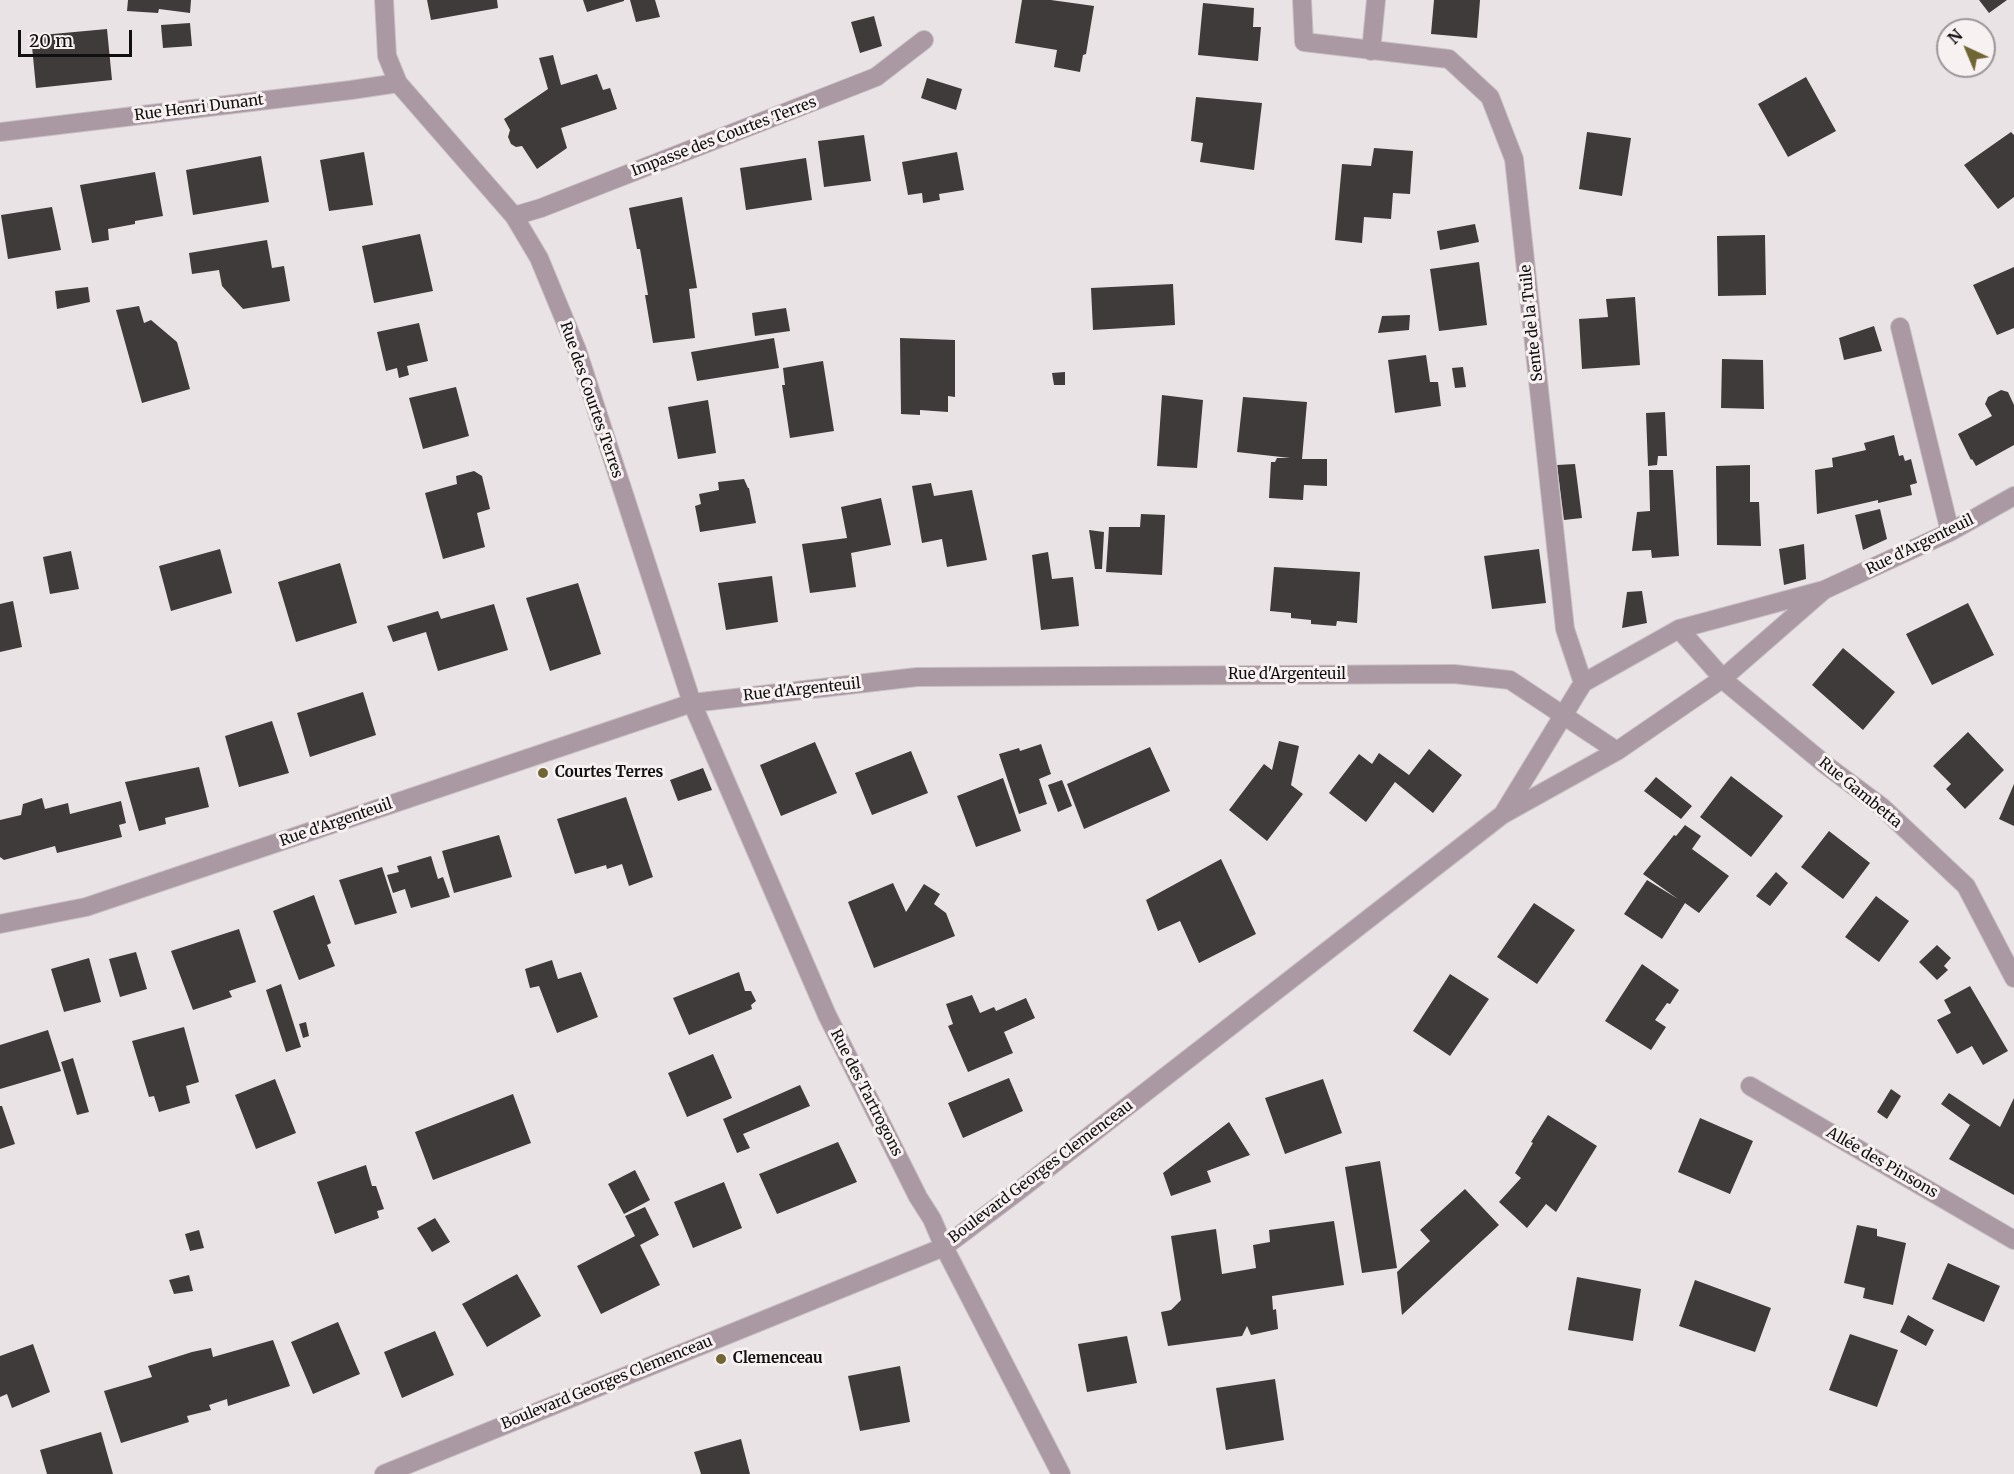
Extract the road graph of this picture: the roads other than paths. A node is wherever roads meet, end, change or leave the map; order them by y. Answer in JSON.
{"nodes":[{"id":1,"x":384,"y":0,"type":"edge"},
{"id":2,"x":1302,"y":0,"type":"edge"},
{"id":3,"x":1376,"y":0,"type":"edge"},
{"id":4,"x":924,"y":40,"type":"dead end"},
{"id":5,"x":1371,"y":51,"type":"junction"},
{"id":6,"x":398,"y":83,"type":"junction"},
{"id":7,"x":0,"y":132,"type":"edge"},
{"id":8,"x":514,"y":216,"type":"junction"},
{"id":9,"x":1900,"y":327,"type":"dead end"},
{"id":10,"x":2014,"y":496,"type":"edge"},
{"id":11,"x":1950,"y":532,"type":"junction"},
{"id":12,"x":1824,"y":590,"type":"junction"},
{"id":13,"x":1679,"y":629,"type":"junction"},
{"id":14,"x":1722,"y":679,"type":"junction"},
{"id":15,"x":1583,"y":683,"type":"junction"},
{"id":16,"x":692,"y":703,"type":"junction"},
{"id":17,"x":1564,"y":715,"type":"junction"},
{"id":18,"x":1617,"y":751,"type":"junction"},
{"id":19,"x":1502,"y":816,"type":"junction"},
{"id":20,"x":0,"y":924,"type":"edge"},
{"id":21,"x":2014,"y":978,"type":"edge"},
{"id":22,"x":1750,"y":1086,"type":"dead end"},
{"id":23,"x":2014,"y":1240,"type":"edge"},
{"id":24,"x":944,"y":1247,"type":"junction"},
{"id":25,"x":384,"y":1474,"type":"edge"},
{"id":26,"x":1061,"y":1474,"type":"edge"}],
"edges":[{"from":1,"to":6,"type":"street","name":"Rue des Courtes Terres"},
{"from":2,"to":5,"type":"street","name":"Sente de la Tuile"},
{"from":3,"to":5,"type":"street"},
{"from":4,"to":8,"type":"street","name":"Impasse des Courtes Terres"},
{"from":5,"to":15,"type":"street","name":"Sente de la Tuile"},
{"from":6,"to":7,"type":"street","name":"Rue Henri Dunant"},
{"from":6,"to":8,"type":"street","name":"Rue des Courtes Terres"},
{"from":8,"to":16,"type":"street","name":"Rue des Courtes Terres"},
{"from":9,"to":11,"type":"street"},
{"from":10,"to":11,"type":"street","name":"Rue d'Argenteuil"},
{"from":11,"to":12,"type":"street","name":"Rue d'Argenteuil"},
{"from":12,"to":13,"type":"street","name":"Boulevard Georges Clemenceau"},
{"from":12,"to":14,"type":"street","name":"Boulevard Georges Clemenceau"},
{"from":13,"to":14,"type":"street","name":"Rue Gambetta"},
{"from":13,"to":15,"type":"street","name":"Boulevard Georges Clemenceau"},
{"from":14,"to":18,"type":"street","name":"Boulevard Georges Clemenceau"},
{"from":14,"to":21,"type":"street","name":"Rue Gambetta"},
{"from":15,"to":17,"type":"street","name":"Boulevard Georges Clemenceau"},
{"from":16,"to":17,"type":"street","name":"Rue d'Argenteuil"},
{"from":16,"to":20,"type":"street","name":"Rue d'Argenteuil"},
{"from":16,"to":24,"type":"street","name":"Rue des Tartrogons"},
{"from":17,"to":18,"type":"street","name":"Rue d'Argenteuil"},
{"from":17,"to":19,"type":"street","name":"Boulevard Georges Clemenceau"},
{"from":18,"to":19,"type":"street","name":"Boulevard Georges Clemenceau"},
{"from":19,"to":24,"type":"street","name":"Boulevard Georges Clemenceau"},
{"from":22,"to":23,"type":"street","name":"Allée des Pinsons"},
{"from":24,"to":25,"type":"street","name":"Boulevard Georges Clemenceau"},
{"from":24,"to":26,"type":"street","name":"Rue des Tartrogons"}]}
